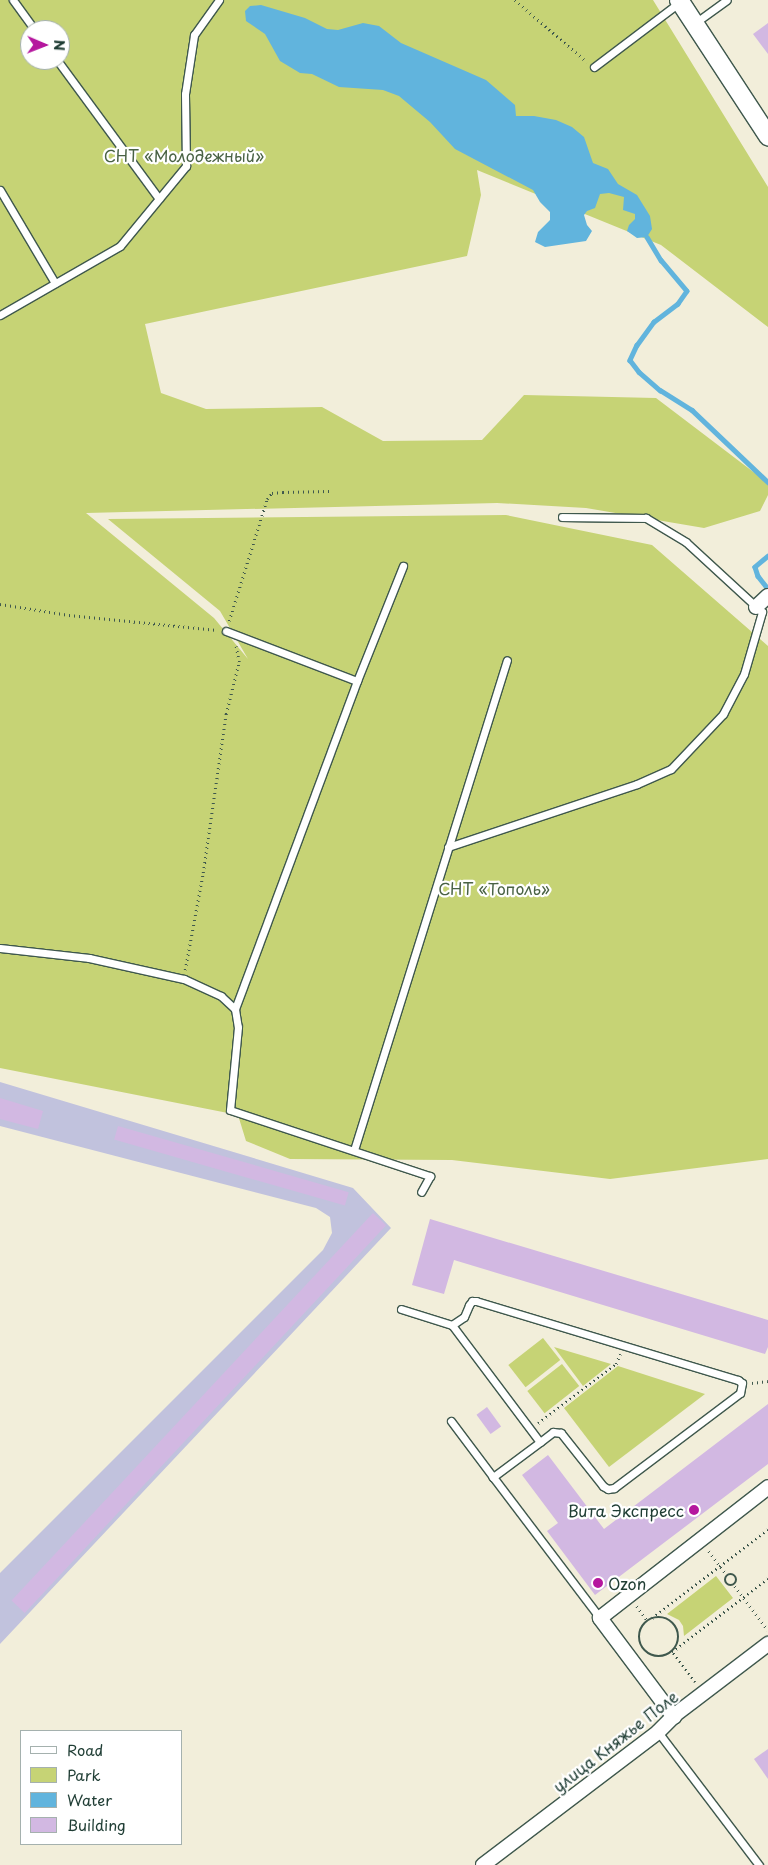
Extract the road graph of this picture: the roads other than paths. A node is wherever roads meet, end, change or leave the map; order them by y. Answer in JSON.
{"nodes":[{"id":1,"x":12,"y":0,"type":"edge"},
{"id":2,"x":219,"y":0,"type":"edge"},
{"id":3,"x":727,"y":0,"type":"edge"},
{"id":4,"x":680,"y":1,"type":"edge"},
{"id":5,"x":27,"y":20,"type":"edge"},
{"id":6,"x":694,"y":23,"type":"junction"},
{"id":7,"x":594,"y":68,"type":"road end"},
{"id":8,"x":64,"y":70,"type":"edge"},
{"id":9,"x":768,"y":136,"type":"edge"},
{"id":10,"x":0,"y":190,"type":"edge"},
{"id":11,"x":159,"y":199,"type":"junction"},
{"id":12,"x":55,"y":283,"type":"junction"},
{"id":13,"x":0,"y":315,"type":"edge"},
{"id":14,"x":562,"y":516,"type":"dead end"},
{"id":15,"x":403,"y":566,"type":"dead end"},
{"id":16,"x":763,"y":601,"type":"edge"},
{"id":17,"x":226,"y":631,"type":"road end"},
{"id":18,"x":507,"y":660,"type":"dead end"},
{"id":19,"x":357,"y":681,"type":"junction"},
{"id":20,"x":448,"y":847,"type":"junction"},
{"id":21,"x":0,"y":948,"type":"edge"},
{"id":22,"x":234,"y":1009,"type":"junction"},
{"id":23,"x":354,"y":1150,"type":"junction"},
{"id":24,"x":421,"y":1192,"type":"dead end"},
{"id":25,"x":401,"y":1309,"type":"dead end"},
{"id":26,"x":452,"y":1325,"type":"junction"},
{"id":27,"x":451,"y":1421,"type":"dead end"},
{"id":28,"x":540,"y":1442,"type":"junction"},
{"id":29,"x":493,"y":1476,"type":"junction"},
{"id":30,"x":768,"y":1486,"type":"edge"},
{"id":31,"x":600,"y":1618,"type":"junction"},
{"id":32,"x":768,"y":1644,"type":"edge"},
{"id":33,"x":674,"y":1717,"type":"junction"},
{"id":34,"x":658,"y":1732,"type":"junction"},
{"id":35,"x":483,"y":1865,"type":"edge"},
{"id":36,"x":759,"y":1865,"type":"edge"}],
"edges":[{"from":1,"to":5,"type":"lane"},
{"from":2,"to":11,"type":"lane"},
{"from":3,"to":6,"type":"lane"},
{"from":4,"to":6,"type":"street"},
{"from":4,"to":7,"type":"lane"},
{"from":6,"to":9,"type":"street"},
{"from":8,"to":11,"type":"lane"},
{"from":10,"to":12,"type":"lane"},
{"from":11,"to":12,"type":"lane"},
{"from":12,"to":13,"type":"lane"},
{"from":14,"to":16,"type":"lane"},
{"from":15,"to":19,"type":"lane"},
{"from":16,"to":20,"type":"lane"},
{"from":17,"to":19,"type":"lane"},
{"from":18,"to":20,"type":"lane"},
{"from":19,"to":22,"type":"lane"},
{"from":20,"to":23,"type":"lane"},
{"from":21,"to":22,"type":"lane"},
{"from":22,"to":23,"type":"lane"},
{"from":23,"to":24,"type":"lane"},
{"from":25,"to":26,"type":"lane"},
{"from":26,"to":28,"type":"lane"},
{"from":26,"to":28,"type":"lane"},
{"from":27,"to":29,"type":"lane"},
{"from":28,"to":29,"type":"lane"},
{"from":29,"to":31,"type":"lane"},
{"from":30,"to":31,"type":"street"},
{"from":31,"to":33,"type":"street"},
{"from":32,"to":33,"type":"street","name":"улица Княжье Поле"},
{"from":33,"to":34,"type":"street","name":"улица Княжье Поле"},
{"from":34,"to":35,"type":"street","name":"улица Княжье Поле"},
{"from":34,"to":36,"type":"lane"}]}
